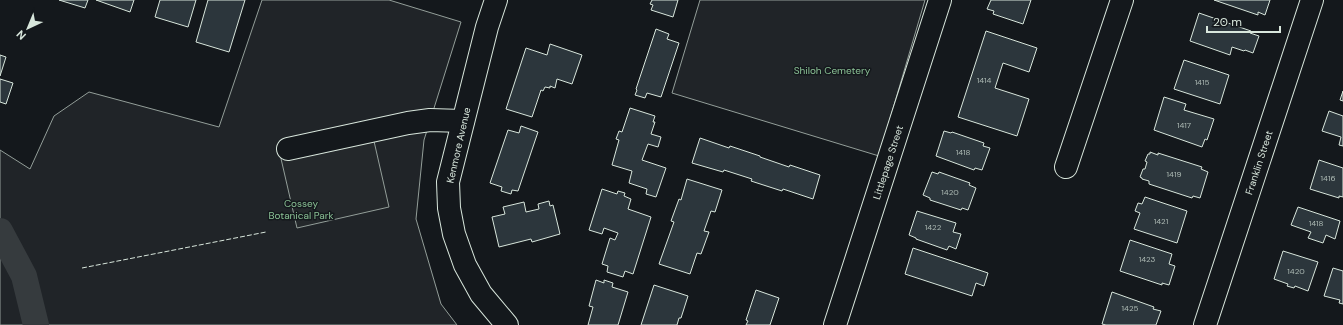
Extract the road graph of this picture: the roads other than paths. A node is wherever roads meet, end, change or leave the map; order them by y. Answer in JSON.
{"nodes":[{"id":1,"x":496,"y":0,"type":"edge"},
{"id":2,"x":940,"y":0,"type":"edge"},
{"id":3,"x":1122,"y":0,"type":"edge"},
{"id":4,"x":1312,"y":0,"type":"edge"},
{"id":5,"x":463,"y":121,"type":"junction"},
{"id":6,"x":288,"y":149,"type":"dead end"},
{"id":7,"x":1066,"y":167,"type":"dead end"},
{"id":8,"x":507,"y":325,"type":"edge"},
{"id":9,"x":835,"y":325,"type":"edge"},
{"id":10,"x":1205,"y":325,"type":"edge"}],
"edges":[{"from":1,"to":5,"type":"street","name":"Kenmore Avenue"},
{"from":2,"to":9,"type":"street","name":"Littlepage Street"},
{"from":3,"to":7,"type":"street"},
{"from":4,"to":10,"type":"street","name":"Franklin Street"},
{"from":5,"to":6,"type":"street"},
{"from":5,"to":8,"type":"street","name":"Kenmore Avenue"}]}
